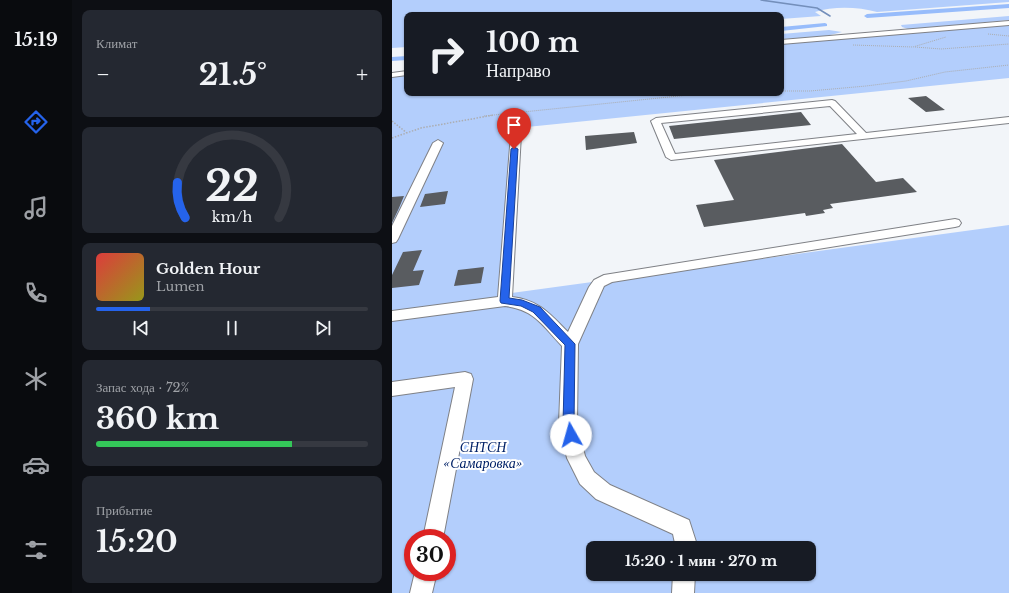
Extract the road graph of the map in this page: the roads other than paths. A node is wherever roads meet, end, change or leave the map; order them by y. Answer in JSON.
{"nodes":[{"id":1,"x":1009,"y":23,"type":"edge"},
{"id":2,"x":784,"y":42,"type":"edge"},
{"id":3,"x":404,"y":73,"type":"edge"},
{"id":4,"x":392,"y":75,"type":"edge"},
{"id":5,"x":1009,"y":120,"type":"edge"},
{"id":6,"x":516,"y":134,"type":"dead end"},
{"id":7,"x":863,"y":136,"type":"junction"},
{"id":8,"x":438,"y":143,"type":"dead end"},
{"id":9,"x":955,"y":223,"type":"dead end"},
{"id":10,"x":392,"y":239,"type":"edge"},
{"id":11,"x":505,"y":301,"type":"junction"},
{"id":12,"x":392,"y":316,"type":"edge"},
{"id":13,"x":570,"y":344,"type":"junction"},
{"id":14,"x":392,"y":389,"type":"edge"},
{"id":15,"x":435,"y":529,"type":"edge"},
{"id":16,"x":685,"y":541,"type":"edge"},
{"id":17,"x":424,"y":581,"type":"edge"},
{"id":18,"x":684,"y":581,"type":"edge"},
{"id":19,"x":421,"y":593,"type":"edge"},
{"id":20,"x":683,"y":593,"type":"edge"}],
"edges":[{"from":1,"to":2,"type":"street"},
{"from":3,"to":4,"type":"street"},
{"from":5,"to":7,"type":"street"},
{"from":6,"to":11,"type":"street"},
{"from":7,"to":7,"type":"street"},
{"from":8,"to":10,"type":"street"},
{"from":9,"to":13,"type":"street"},
{"from":11,"to":12,"type":"street"},
{"from":11,"to":13,"type":"street"},
{"from":13,"to":16,"type":"street"},
{"from":14,"to":15,"type":"street"},
{"from":17,"to":19,"type":"street"},
{"from":18,"to":20,"type":"street"}]}
